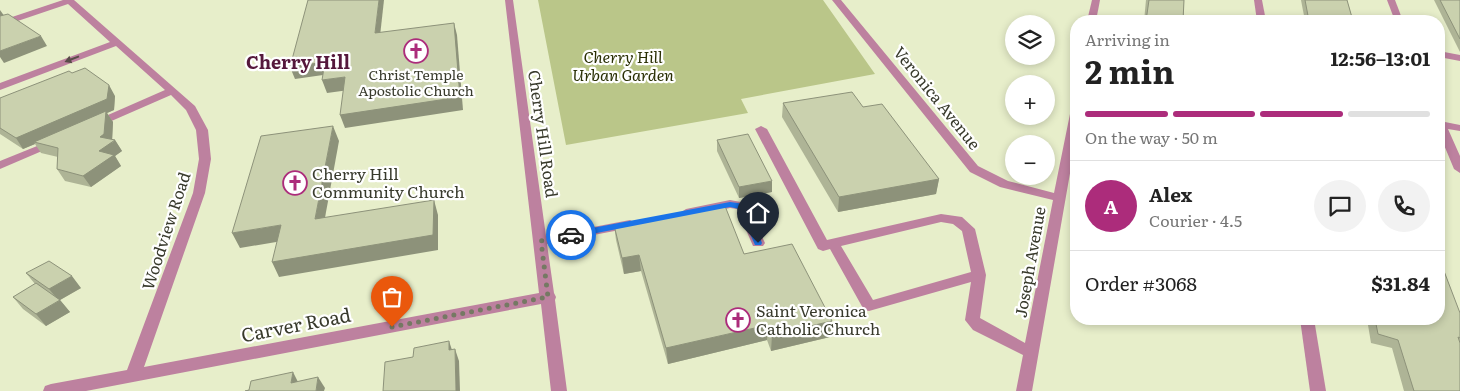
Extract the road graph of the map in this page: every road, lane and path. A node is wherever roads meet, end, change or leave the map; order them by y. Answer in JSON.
{"nodes":[{"id":1,"x":69,"y":0,"type":"edge"},
{"id":2,"x":509,"y":0,"type":"edge"},
{"id":3,"x":836,"y":0,"type":"edge"},
{"id":4,"x":1096,"y":0,"type":"edge"},
{"id":5,"x":1258,"y":0,"type":"edge"},
{"id":6,"x":1391,"y":0,"type":"edge"},
{"id":7,"x":1093,"y":15,"type":"edge"},
{"id":8,"x":1261,"y":15,"type":"edge"},
{"id":9,"x":1397,"y":15,"type":"edge"},
{"id":10,"x":0,"y":24,"type":"edge"},
{"id":11,"x":118,"y":42,"type":"junction"},
{"id":12,"x":1445,"y":55,"type":"edge"},
{"id":13,"x":1460,"y":58,"type":"edge"},
{"id":14,"x":0,"y":87,"type":"edge"},
{"id":15,"x":172,"y":91,"type":"junction"},
{"id":16,"x":1445,"y":124,"type":"edge"},
{"id":17,"x":1460,"y":128,"type":"edge"},
{"id":18,"x":761,"y":129,"type":"dead end"},
{"id":19,"x":81,"y":130,"type":"edge"},
{"id":20,"x":1445,"y":136,"type":"edge"},
{"id":21,"x":63,"y":138,"type":"edge"},
{"id":22,"x":1070,"y":142,"type":"edge"},
{"id":23,"x":0,"y":166,"type":"edge"},
{"id":24,"x":1460,"y":169,"type":"edge"},
{"id":25,"x":1060,"y":198,"type":"junction"},
{"id":26,"x":674,"y":215,"type":"edge"},
{"id":27,"x":646,"y":221,"type":"edge"},
{"id":28,"x":541,"y":241,"type":"junction"},
{"id":29,"x":758,"y":243,"type":"dead end"},
{"id":30,"x":833,"y":243,"type":"junction"},
{"id":31,"x":979,"y":275,"type":"junction"},
{"id":32,"x":548,"y":297,"type":"junction"},
{"id":33,"x":1308,"y":325,"type":"edge"},
{"id":34,"x":1032,"y":353,"type":"junction"},
{"id":35,"x":133,"y":376,"type":"junction"},
{"id":36,"x":50,"y":391,"type":"edge"},
{"id":37,"x":559,"y":391,"type":"edge"},
{"id":38,"x":1024,"y":391,"type":"edge"},
{"id":39,"x":1318,"y":391,"type":"edge"}],
"edges":[{"from":1,"to":10,"type":"street"},
{"from":1,"to":11,"type":"street","name":"Woodview Road"},
{"from":2,"to":28,"type":"street","name":"Cherry Hill Road"},
{"from":3,"to":25,"type":"street","name":"Veronica Avenue"},
{"from":4,"to":7,"type":"street"},
{"from":5,"to":8,"type":"street"},
{"from":6,"to":9,"type":"street"},
{"from":11,"to":14,"type":"street","one_way":true},
{"from":11,"to":15,"type":"street","name":"Woodview Road"},
{"from":12,"to":13,"type":"street"},
{"from":15,"to":19,"type":"street"},
{"from":15,"to":35,"type":"street","name":"Woodview Road"},
{"from":16,"to":17,"type":"street"},
{"from":18,"to":30,"type":"street"},
{"from":20,"to":24,"type":"street"},
{"from":21,"to":23,"type":"street"},
{"from":22,"to":25,"type":"street","name":"Joseph Avenue"},
{"from":25,"to":34,"type":"street","name":"Joseph Avenue"},
{"from":26,"to":29,"type":"street"},
{"from":27,"to":28,"type":"street"},
{"from":28,"to":32,"type":"street","name":"Cherry Hill Road"},
{"from":30,"to":31,"type":"street"},
{"from":30,"to":31,"type":"street"},
{"from":31,"to":34,"type":"street"},
{"from":32,"to":35,"type":"street","name":"Carver Road"},
{"from":32,"to":37,"type":"street","name":"Cherry Hill Road"},
{"from":33,"to":39,"type":"street"},
{"from":34,"to":38,"type":"street","name":"Joseph Avenue"},
{"from":35,"to":36,"type":"street","name":"Carver Road"}]}
